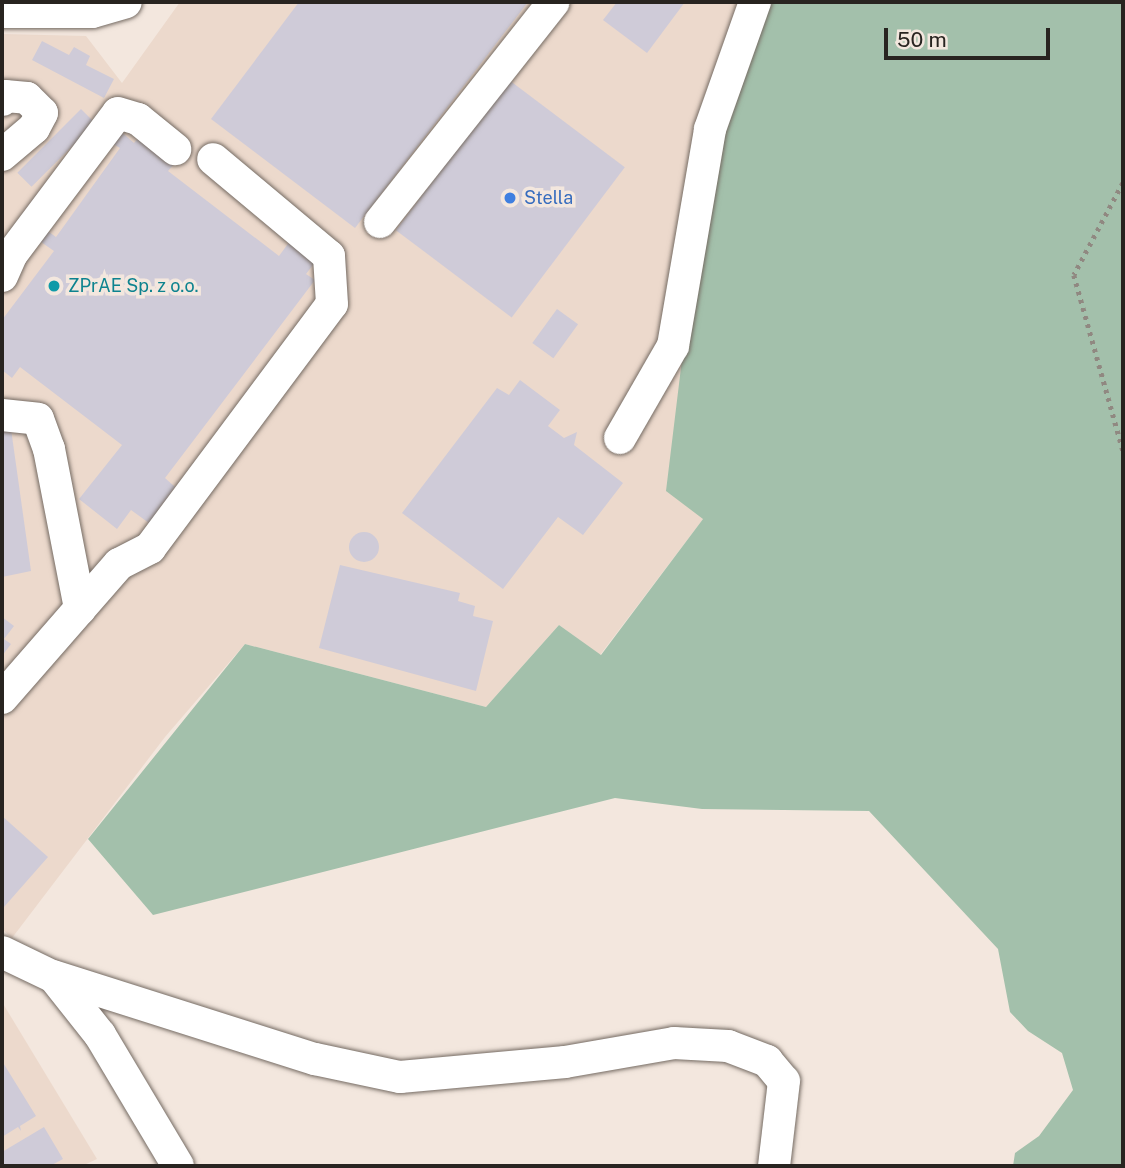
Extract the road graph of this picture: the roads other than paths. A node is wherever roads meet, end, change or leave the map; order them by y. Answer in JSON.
{"nodes":[{"id":1,"x":126,"y":2,"type":"edge"},
{"id":2,"x":554,"y":2,"type":"edge"},
{"id":3,"x":755,"y":2,"type":"edge"},
{"id":4,"x":2,"y":12,"type":"edge"},
{"id":5,"x":2,"y":100,"type":"edge"},
{"id":6,"x":175,"y":149,"type":"dead end"},
{"id":7,"x":2,"y":155,"type":"edge"},
{"id":8,"x":213,"y":159,"type":"dead end"},
{"id":9,"x":380,"y":222,"type":"dead end"},
{"id":10,"x":2,"y":276,"type":"edge"},
{"id":11,"x":2,"y":415,"type":"edge"},
{"id":12,"x":620,"y":438,"type":"dead end"},
{"id":13,"x":80,"y":609,"type":"junction"},
{"id":14,"x":2,"y":698,"type":"edge"},
{"id":15,"x":2,"y":952,"type":"edge"},
{"id":16,"x":53,"y":976,"type":"junction"},
{"id":17,"x":178,"y":1166,"type":"edge"},
{"id":18,"x":774,"y":1166,"type":"edge"}],
"edges":[{"from":1,"to":4,"type":"lane"},
{"from":2,"to":9,"type":"lane"},
{"from":3,"to":12,"type":"lane"},
{"from":5,"to":7,"type":"lane"},
{"from":6,"to":10,"type":"lane"},
{"from":8,"to":13,"type":"lane"},
{"from":11,"to":13,"type":"lane"},
{"from":13,"to":14,"type":"lane"},
{"from":15,"to":16,"type":"lane"},
{"from":16,"to":17,"type":"lane"},
{"from":16,"to":18,"type":"lane"}]}
